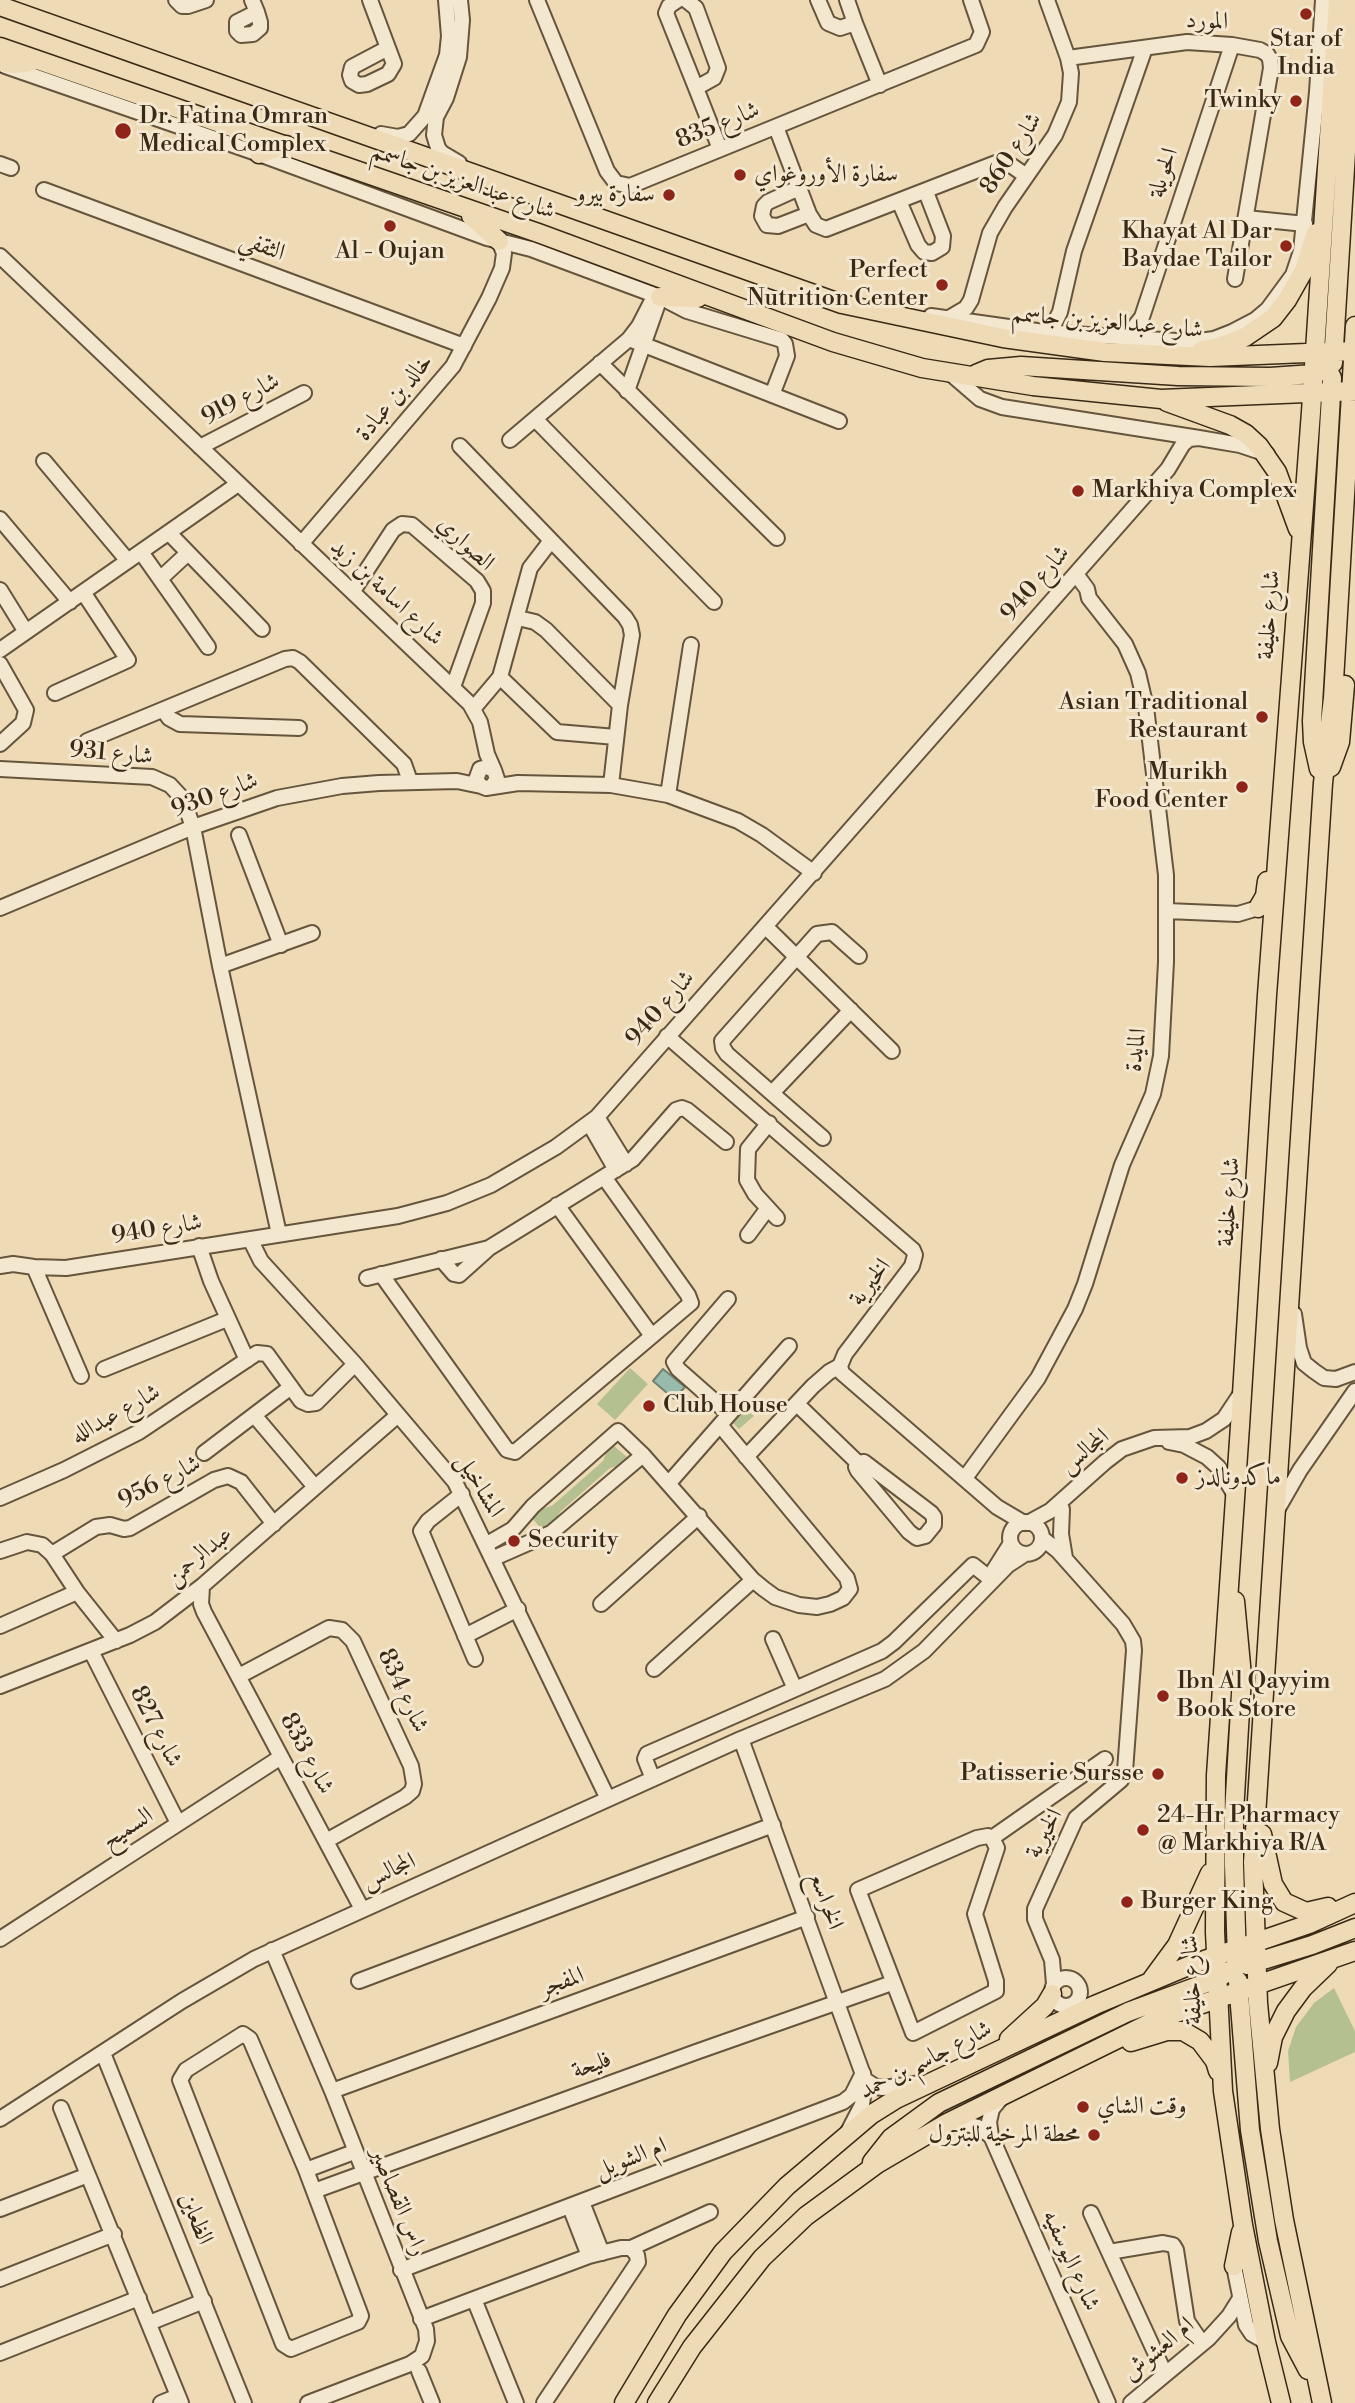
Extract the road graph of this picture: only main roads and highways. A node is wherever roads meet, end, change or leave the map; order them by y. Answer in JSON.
{"nodes":[{"id":1,"x":1338,"y":0,"type":"edge"},
{"id":2,"x":1351,"y":0,"type":"edge"},
{"id":3,"x":0,"y":6,"type":"edge"},
{"id":4,"x":0,"y":47,"type":"edge"},
{"id":5,"x":37,"y":61,"type":"junction"},
{"id":6,"x":0,"y":63,"type":"edge"},
{"id":7,"x":286,"y":145,"type":"junction"},
{"id":8,"x":259,"y":154,"type":"road end"},
{"id":9,"x":460,"y":207,"type":"junction"},
{"id":10,"x":1324,"y":211,"type":"junction"},
{"id":11,"x":499,"y":241,"type":"road end"},
{"id":12,"x":657,"y":296,"type":"road end"},
{"id":13,"x":712,"y":299,"type":"junction"},
{"id":14,"x":1355,"y":326,"type":"edge"},
{"id":15,"x":1156,"y":348,"type":"junction"},
{"id":16,"x":1354,"y":351,"type":"edge"},
{"id":17,"x":1314,"y":354,"type":"junction"},
{"id":18,"x":970,"y":376,"type":"junction"},
{"id":19,"x":1338,"y":376,"type":"edge"},
{"id":20,"x":1312,"y":394,"type":"junction"},
{"id":21,"x":1161,"y":399,"type":"junction"},
{"id":22,"x":1300,"y":535,"type":"junction"},
{"id":23,"x":1355,"y":537,"type":"edge"},
{"id":24,"x":1322,"y":783,"type":"junction"},
{"id":25,"x":1281,"y":795,"type":"junction"},
{"id":26,"x":1258,"y":908,"type":"road end"},
{"id":27,"x":1230,"y":1574,"type":"junction"},
{"id":28,"x":1256,"y":1801,"type":"junction"},
{"id":29,"x":1215,"y":1859,"type":"junction"},
{"id":30,"x":1355,"y":1902,"type":"edge"},
{"id":31,"x":1355,"y":1928,"type":"edge"},
{"id":32,"x":1255,"y":1942,"type":"junction"},
{"id":33,"x":1355,"y":1951,"type":"edge"},
{"id":34,"x":1216,"y":1956,"type":"junction"},
{"id":35,"x":1346,"y":1959,"type":"edge"},
{"id":36,"x":1240,"y":1964,"type":"junction"},
{"id":37,"x":1217,"y":1979,"type":"junction"},
{"id":38,"x":1149,"y":1982,"type":"junction"},
{"id":39,"x":1256,"y":1984,"type":"junction"},
{"id":40,"x":1058,"y":1985,"type":"road end"},
{"id":41,"x":1238,"y":1990,"type":"junction"},
{"id":42,"x":1218,"y":1998,"type":"junction"},
{"id":43,"x":1104,"y":2046,"type":"junction"},
{"id":44,"x":994,"y":2053,"type":"junction"},
{"id":45,"x":1265,"y":2087,"type":"junction"},
{"id":46,"x":1223,"y":2091,"type":"junction"},
{"id":47,"x":862,"y":2175,"type":"junction"},
{"id":48,"x":1243,"y":2225,"type":"junction"},
{"id":49,"x":1234,"y":2266,"type":"road end"},
{"id":50,"x":1320,"y":2395,"type":"edge"},
{"id":51,"x":624,"y":2403,"type":"edge"},
{"id":52,"x":657,"y":2403,"type":"edge"},
{"id":53,"x":1281,"y":2403,"type":"edge"}],
"edges":[{"from":1,"to":10,"type":"main road","name":"شارع خليفة"},
{"from":2,"to":19,"type":"main road"},
{"from":3,"to":15,"type":"main road","name":"شارع عبدالعزيز بن جاسمم"},
{"from":4,"to":5,"type":"main road","name":"شارع عبدالعزيز بن جاسمم"},
{"from":5,"to":6,"type":"main road"},
{"from":5,"to":7,"type":"main road","name":"شارع عبدالعزيز بن جاسمم"},
{"from":7,"to":8,"type":"main road"},
{"from":7,"to":9,"type":"main road","name":"شارع عبدالعزيز بن جاسمم"},
{"from":9,"to":11,"type":"main road"},
{"from":9,"to":13,"type":"main road","name":"شارع عبدالعزيز بن جاسمم"},
{"from":10,"to":15,"type":"main road"},
{"from":10,"to":17,"type":"main road","name":"شارع خليفة"},
{"from":12,"to":13,"type":"main road"},
{"from":13,"to":18,"type":"main road","name":"شارع عبدالعزيز بن جاسمم"},
{"from":14,"to":16,"type":"main road","name":"شارع خليفة"},
{"from":15,"to":17,"type":"main road","name":"شارع عبدالعزيز بن جاسمم"},
{"from":16,"to":19,"type":"main road","name":"شارع خليفة"},
{"from":17,"to":19,"type":"main road","name":"شارع خليفة"},
{"from":18,"to":19,"type":"main road"},
{"from":18,"to":21,"type":"main road","name":"شارع عبدالعزيز بن جاسمم"},
{"from":19,"to":20,"type":"main road","name":"شارع خليفة"},
{"from":19,"to":24,"type":"main road","name":"شارع خليفة"},
{"from":20,"to":21,"type":"main road","name":"شارع عبدالعزيز بن جاسمم"},
{"from":20,"to":22,"type":"main road","name":"شارع خليفة"},
{"from":21,"to":22,"type":"main road"},
{"from":22,"to":25,"type":"main road","name":"شارع خليفة"},
{"from":23,"to":24,"type":"main road"},
{"from":24,"to":28,"type":"main road","name":"شارع خليفة"},
{"from":25,"to":26,"type":"main road"},
{"from":25,"to":27,"type":"main road","name":"شارع خليفة"},
{"from":27,"to":29,"type":"main road","name":"شارع خليفة"},
{"from":27,"to":36,"type":"main road"},
{"from":28,"to":30,"type":"main road"},
{"from":28,"to":32,"type":"main road","name":"شارع خليفة"},
{"from":29,"to":34,"type":"main road","name":"شارع خليفة"},
{"from":29,"to":38,"type":"main road"},
{"from":30,"to":32,"type":"main road"},
{"from":31,"to":36,"type":"main road"},
{"from":32,"to":36,"type":"main road"},
{"from":33,"to":35,"type":"main road"},
{"from":34,"to":36,"type":"main road","name":"شارع جاسم بن حمد"},
{"from":34,"to":37,"type":"main road","name":"شارع خليفة"},
{"from":34,"to":38,"type":"main road","name":"شارع جاسم بن حمد"},
{"from":35,"to":39,"type":"main road"},
{"from":35,"to":45,"type":"main road"},
{"from":36,"to":37,"type":"main road"},
{"from":36,"to":39,"type":"main road"},
{"from":36,"to":41,"type":"main road"},
{"from":36,"to":42,"type":"main road"},
{"from":37,"to":42,"type":"main road","name":"شارع خليفة"},
{"from":37,"to":47,"type":"main road"},
{"from":38,"to":44,"type":"main road","name":"شارع جاسم بن حمد"},
{"from":39,"to":41,"type":"main road"},
{"from":39,"to":45,"type":"main road"},
{"from":40,"to":44,"type":"main road"},
{"from":41,"to":42,"type":"main road"},
{"from":41,"to":50,"type":"main road"},
{"from":42,"to":43,"type":"main road"},
{"from":42,"to":46,"type":"main road","name":"شارع خليفة"},
{"from":43,"to":46,"type":"main road"},
{"from":43,"to":47,"type":"main road"},
{"from":44,"to":51,"type":"main road","name":"شارع جاسم بن حمد"},
{"from":45,"to":50,"type":"main road"},
{"from":46,"to":48,"type":"main road","name":"شارع خليفة"},
{"from":47,"to":52,"type":"main road"},
{"from":48,"to":49,"type":"main road"},
{"from":48,"to":53,"type":"main road","name":"شارع خليفة"}]}
